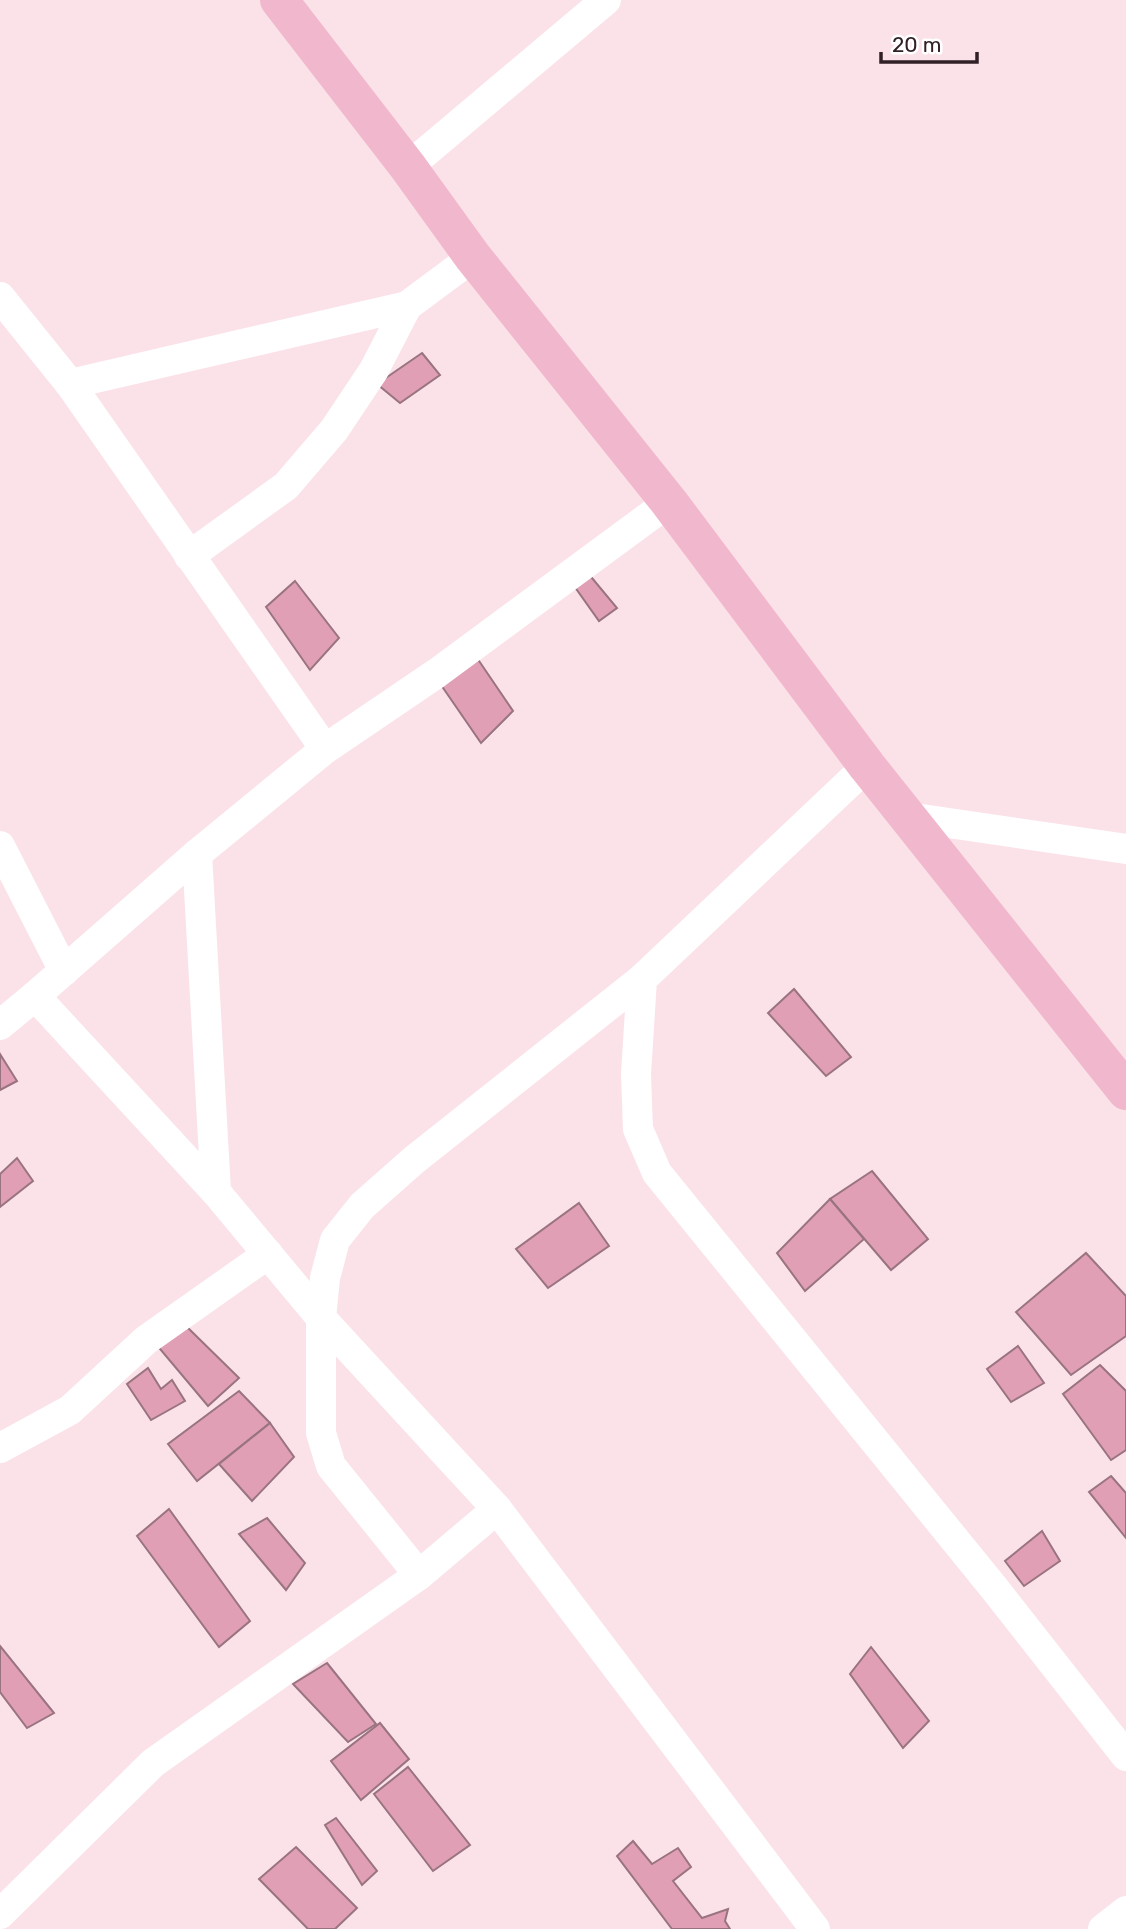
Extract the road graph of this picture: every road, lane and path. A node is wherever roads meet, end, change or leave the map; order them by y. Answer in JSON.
{"nodes":[{"id":1,"x":279,"y":0,"type":"edge"},
{"id":2,"x":606,"y":0,"type":"edge"},
{"id":3,"x":408,"y":167,"type":"junction"},
{"id":4,"x":473,"y":257,"type":"junction"},
{"id":5,"x":0,"y":297,"type":"edge"},
{"id":6,"x":407,"y":306,"type":"junction"},
{"id":7,"x":70,"y":384,"type":"junction"},
{"id":8,"x":669,"y":502,"type":"junction"},
{"id":9,"x":189,"y":556,"type":"junction"},
{"id":10,"x":325,"y":749,"type":"junction"},
{"id":11,"x":867,"y":766,"type":"junction"},
{"id":12,"x":908,"y":817,"type":"junction"},
{"id":13,"x":0,"y":846,"type":"edge"},
{"id":14,"x":1126,"y":849,"type":"edge"},
{"id":15,"x":197,"y":854,"type":"junction"},
{"id":16,"x":64,"y":971,"type":"junction"},
{"id":17,"x":642,"y":979,"type":"junction"},
{"id":18,"x":35,"y":996,"type":"junction"},
{"id":19,"x":0,"y":1025,"type":"edge"},
{"id":20,"x":1126,"y":1091,"type":"edge"},
{"id":21,"x":216,"y":1192,"type":"junction"},
{"id":22,"x":268,"y":1254,"type":"junction"},
{"id":23,"x":321,"y":1318,"type":"junction"},
{"id":24,"x":0,"y":1448,"type":"edge"},
{"id":25,"x":497,"y":1508,"type":"junction"},
{"id":26,"x":419,"y":1575,"type":"junction"},
{"id":27,"x":1126,"y":1756,"type":"edge"},
{"id":28,"x":1126,"y":1911,"type":"edge"},
{"id":29,"x":0,"y":1914,"type":"edge"},
{"id":30,"x":815,"y":1929,"type":"edge"},
{"id":31,"x":1103,"y":1929,"type":"edge"}],
"edges":[{"from":1,"to":3,"type":"main road"},
{"from":2,"to":3,"type":"street"},
{"from":3,"to":4,"type":"main road"},
{"from":4,"to":6,"type":"street"},
{"from":4,"to":8,"type":"main road"},
{"from":5,"to":7,"type":"street"},
{"from":6,"to":7,"type":"street"},
{"from":6,"to":9,"type":"street"},
{"from":7,"to":9,"type":"street"},
{"from":8,"to":10,"type":"street"},
{"from":8,"to":11,"type":"main road"},
{"from":9,"to":10,"type":"street"},
{"from":10,"to":15,"type":"street"},
{"from":11,"to":12,"type":"main road"},
{"from":11,"to":17,"type":"street"},
{"from":12,"to":14,"type":"street"},
{"from":12,"to":20,"type":"main road"},
{"from":13,"to":16,"type":"street"},
{"from":15,"to":16,"type":"street"},
{"from":15,"to":21,"type":"street"},
{"from":16,"to":18,"type":"street"},
{"from":17,"to":23,"type":"street"},
{"from":17,"to":27,"type":"street"},
{"from":18,"to":19,"type":"street"},
{"from":18,"to":21,"type":"street"},
{"from":21,"to":22,"type":"street"},
{"from":22,"to":23,"type":"street"},
{"from":22,"to":24,"type":"street"},
{"from":23,"to":25,"type":"street"},
{"from":23,"to":26,"type":"street"},
{"from":25,"to":26,"type":"street"},
{"from":25,"to":30,"type":"street"},
{"from":26,"to":29,"type":"street"},
{"from":28,"to":31,"type":"street"}]}
